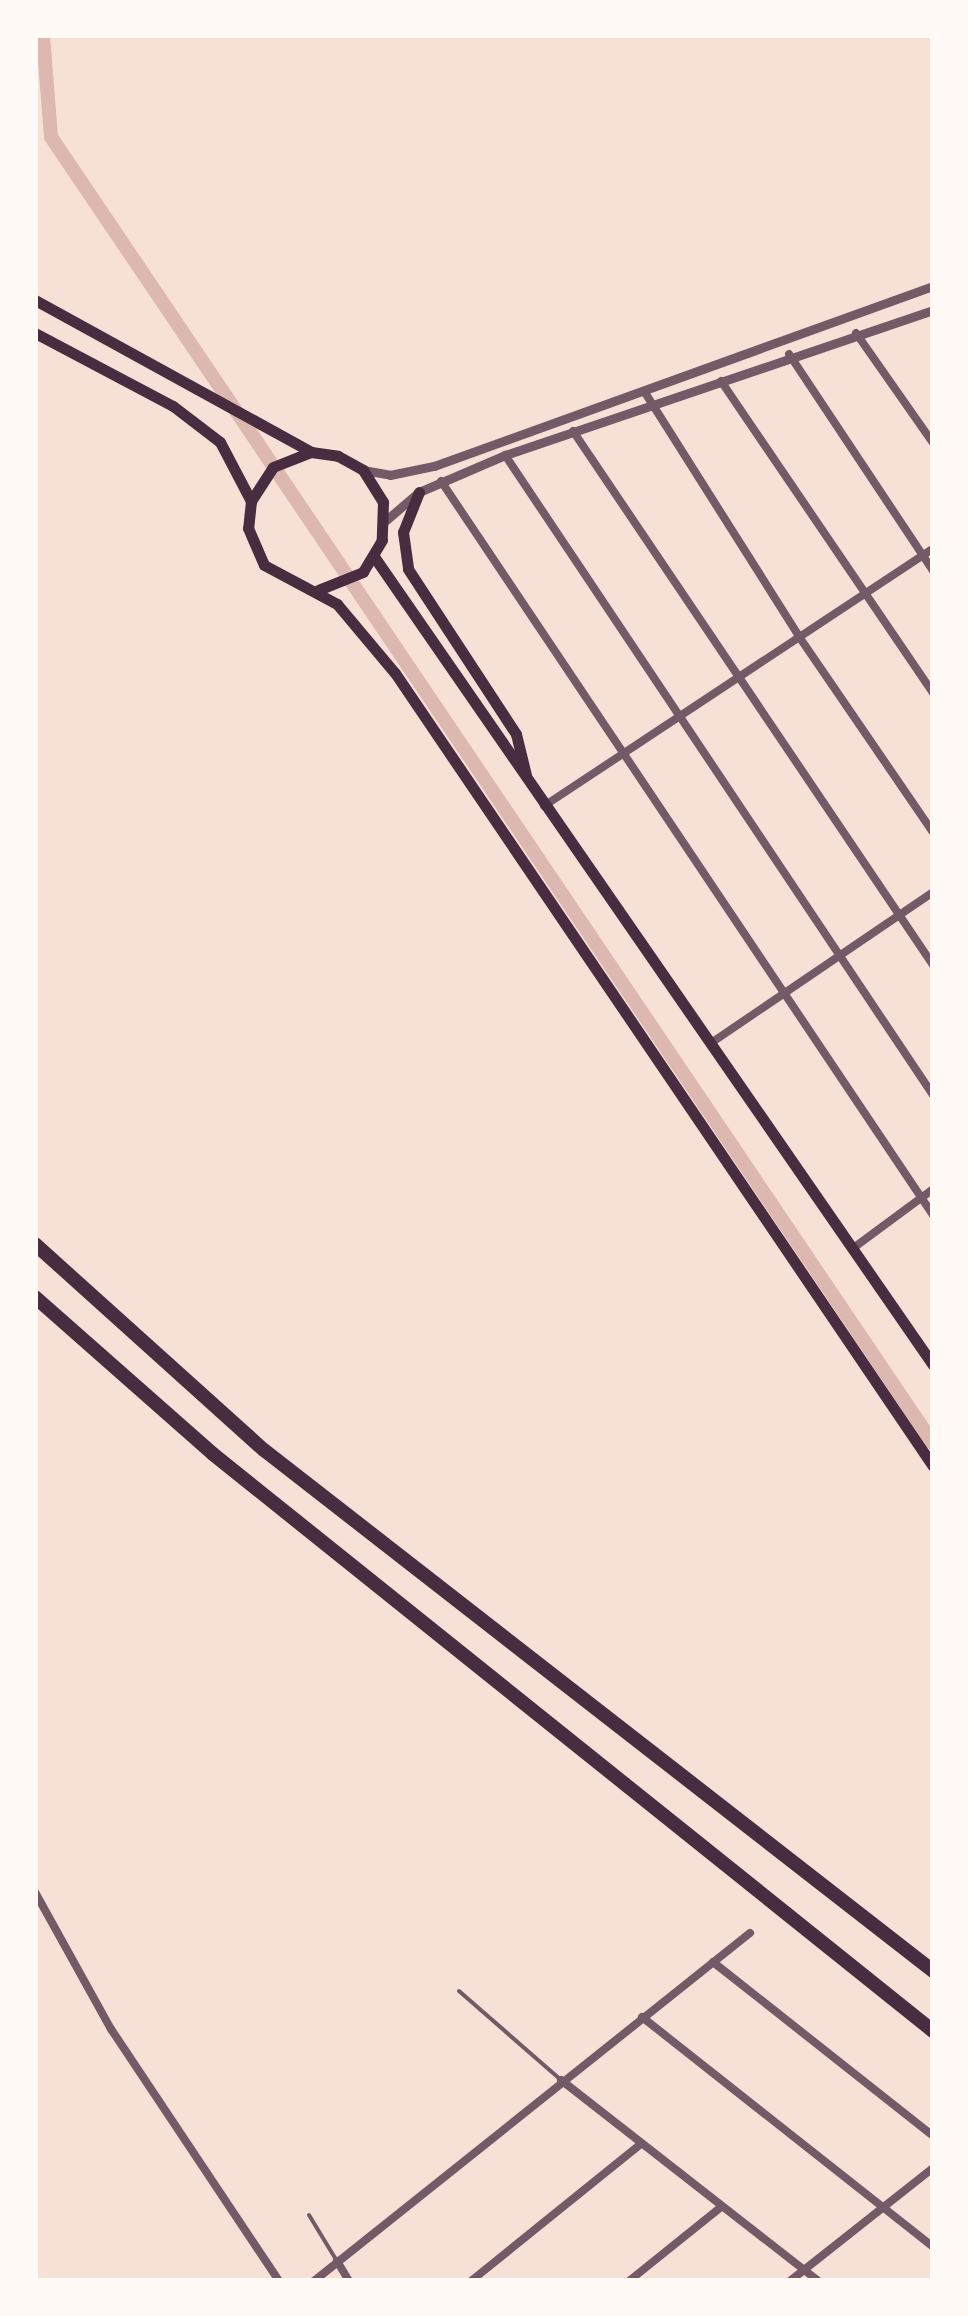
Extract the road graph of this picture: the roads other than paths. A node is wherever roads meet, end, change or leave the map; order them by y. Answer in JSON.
{"nodes":[{"id":1,"x":933,"y":286,"type":"edge"},
{"id":2,"x":35,"y":300,"type":"edge"},
{"id":3,"x":932,"y":311,"type":"edge"},
{"id":4,"x":35,"y":333,"type":"edge"},
{"id":5,"x":856,"y":333,"type":"junction"},
{"id":6,"x":788,"y":354,"type":"junction"},
{"id":7,"x":721,"y":381,"type":"junction"},
{"id":8,"x":644,"y":390,"type":"junction"},
{"id":9,"x":648,"y":406,"type":"junction"},
{"id":10,"x":573,"y":431,"type":"junction"},
{"id":11,"x":933,"y":443,"type":"edge"},
{"id":12,"x":311,"y":452,"type":"junction"},
{"id":13,"x":505,"y":455,"type":"junction"},
{"id":14,"x":362,"y":470,"type":"junction"},
{"id":15,"x":440,"y":481,"type":"junction"},
{"id":16,"x":419,"y":492,"type":"junction"},
{"id":17,"x":251,"y":500,"type":"junction"},
{"id":18,"x":385,"y":521,"type":"junction"},
{"id":19,"x":933,"y":549,"type":"edge"},
{"id":20,"x":922,"y":556,"type":"junction"},
{"id":21,"x":374,"y":558,"type":"junction"},
{"id":22,"x":933,"y":571,"type":"edge"},
{"id":23,"x":318,"y":590,"type":"junction"},
{"id":24,"x":866,"y":593,"type":"junction"},
{"id":25,"x":800,"y":638,"type":"junction"},
{"id":26,"x":739,"y":678,"type":"junction"},
{"id":27,"x":933,"y":692,"type":"edge"},
{"id":28,"x":680,"y":717,"type":"junction"},
{"id":29,"x":624,"y":754,"type":"junction"},
{"id":30,"x":528,"y":784,"type":"junction"},
{"id":31,"x":544,"y":806,"type":"junction"},
{"id":32,"x":933,"y":832,"type":"edge"},
{"id":33,"x":933,"y":892,"type":"edge"},
{"id":34,"x":899,"y":914,"type":"junction"},
{"id":35,"x":835,"y":955,"type":"junction"},
{"id":36,"x":933,"y":965,"type":"edge"},
{"id":37,"x":782,"y":992,"type":"junction"},
{"id":38,"x":711,"y":1043,"type":"junction"},
{"id":39,"x":933,"y":1094,"type":"edge"},
{"id":40,"x":933,"y":1188,"type":"edge"},
{"id":41,"x":920,"y":1197,"type":"junction"},
{"id":42,"x":933,"y":1215,"type":"edge"},
{"id":43,"x":35,"y":1244,"type":"edge"},
{"id":44,"x":852,"y":1250,"type":"junction"},
{"id":45,"x":35,"y":1298,"type":"edge"},
{"id":46,"x":933,"y":1365,"type":"edge"},
{"id":47,"x":933,"y":1466,"type":"edge"},
{"id":48,"x":35,"y":1892,"type":"edge"},
{"id":49,"x":750,"y":1933,"type":"dead end"},
{"id":50,"x":713,"y":1962,"type":"junction"},
{"id":51,"x":933,"y":1971,"type":"edge"},
{"id":52,"x":459,"y":1991,"type":"dead end"},
{"id":53,"x":642,"y":2017,"type":"junction"},
{"id":54,"x":933,"y":2031,"type":"edge"},
{"id":55,"x":561,"y":2080,"type":"junction"},
{"id":56,"x":933,"y":2136,"type":"edge"},
{"id":57,"x":641,"y":2144,"type":"junction"},
{"id":58,"x":933,"y":2168,"type":"edge"},
{"id":59,"x":722,"y":2207,"type":"junction"},
{"id":60,"x":882,"y":2207,"type":"junction"},
{"id":61,"x":309,"y":2215,"type":"dead end"},
{"id":62,"x":933,"y":2248,"type":"edge"},
{"id":63,"x":337,"y":2261,"type":"junction"},
{"id":64,"x":804,"y":2270,"type":"junction"},
{"id":65,"x":279,"y":2281,"type":"edge"},
{"id":66,"x":314,"y":2281,"type":"edge"},
{"id":67,"x":348,"y":2281,"type":"edge"},
{"id":68,"x":471,"y":2281,"type":"edge"},
{"id":69,"x":628,"y":2281,"type":"edge"},
{"id":70,"x":790,"y":2281,"type":"edge"},
{"id":71,"x":818,"y":2281,"type":"edge"}],
"edges":[{"from":1,"to":8,"type":"street"},
{"from":2,"to":12,"type":"main road"},
{"from":3,"to":5,"type":"street"},
{"from":4,"to":17,"type":"main road"},
{"from":5,"to":6,"type":"street"},
{"from":5,"to":11,"type":"street"},
{"from":6,"to":7,"type":"street"},
{"from":6,"to":20,"type":"street"},
{"from":7,"to":9,"type":"street"},
{"from":7,"to":24,"type":"street"},
{"from":8,"to":9,"type":"street"},
{"from":8,"to":14,"type":"street"},
{"from":9,"to":10,"type":"street"},
{"from":9,"to":25,"type":"street"},
{"from":10,"to":13,"type":"street"},
{"from":10,"to":26,"type":"street"},
{"from":12,"to":14,"type":"main road"},
{"from":12,"to":17,"type":"main road"},
{"from":13,"to":15,"type":"street"},
{"from":13,"to":28,"type":"street"},
{"from":14,"to":18,"type":"main road"},
{"from":15,"to":16,"type":"street"},
{"from":15,"to":29,"type":"street"},
{"from":16,"to":18,"type":"street"},
{"from":16,"to":30,"type":"main road"},
{"from":17,"to":23,"type":"main road"},
{"from":18,"to":21,"type":"main road"},
{"from":19,"to":20,"type":"street"},
{"from":20,"to":22,"type":"street"},
{"from":20,"to":24,"type":"street"},
{"from":21,"to":23,"type":"main road"},
{"from":21,"to":30,"type":"main road"},
{"from":23,"to":47,"type":"main road"},
{"from":24,"to":25,"type":"street"},
{"from":24,"to":27,"type":"street"},
{"from":25,"to":26,"type":"street"},
{"from":25,"to":32,"type":"street"},
{"from":26,"to":28,"type":"street"},
{"from":26,"to":34,"type":"street"},
{"from":28,"to":29,"type":"street"},
{"from":28,"to":35,"type":"street"},
{"from":29,"to":31,"type":"street"},
{"from":29,"to":37,"type":"street"},
{"from":30,"to":31,"type":"main road"},
{"from":31,"to":38,"type":"main road"},
{"from":33,"to":34,"type":"street"},
{"from":34,"to":35,"type":"street"},
{"from":34,"to":36,"type":"street"},
{"from":35,"to":37,"type":"street"},
{"from":35,"to":39,"type":"street"},
{"from":37,"to":38,"type":"street"},
{"from":37,"to":41,"type":"street"},
{"from":38,"to":44,"type":"main road"},
{"from":40,"to":41,"type":"street"},
{"from":41,"to":42,"type":"street"},
{"from":41,"to":44,"type":"street"},
{"from":43,"to":51,"type":"highway"},
{"from":44,"to":46,"type":"main road"},
{"from":45,"to":54,"type":"highway"},
{"from":48,"to":65,"type":"street"},
{"from":49,"to":50,"type":"street"},
{"from":50,"to":53,"type":"street"},
{"from":50,"to":56,"type":"street"},
{"from":52,"to":55,"type":"lane"},
{"from":53,"to":55,"type":"street"},
{"from":53,"to":60,"type":"street"},
{"from":55,"to":57,"type":"street"},
{"from":55,"to":63,"type":"street"},
{"from":57,"to":59,"type":"street"},
{"from":57,"to":68,"type":"street"},
{"from":58,"to":60,"type":"street"},
{"from":59,"to":64,"type":"street"},
{"from":59,"to":69,"type":"street"},
{"from":60,"to":62,"type":"street"},
{"from":60,"to":64,"type":"street"},
{"from":61,"to":63,"type":"lane"},
{"from":63,"to":66,"type":"street"},
{"from":63,"to":67,"type":"street"},
{"from":64,"to":70,"type":"street"},
{"from":64,"to":71,"type":"street"}]}
